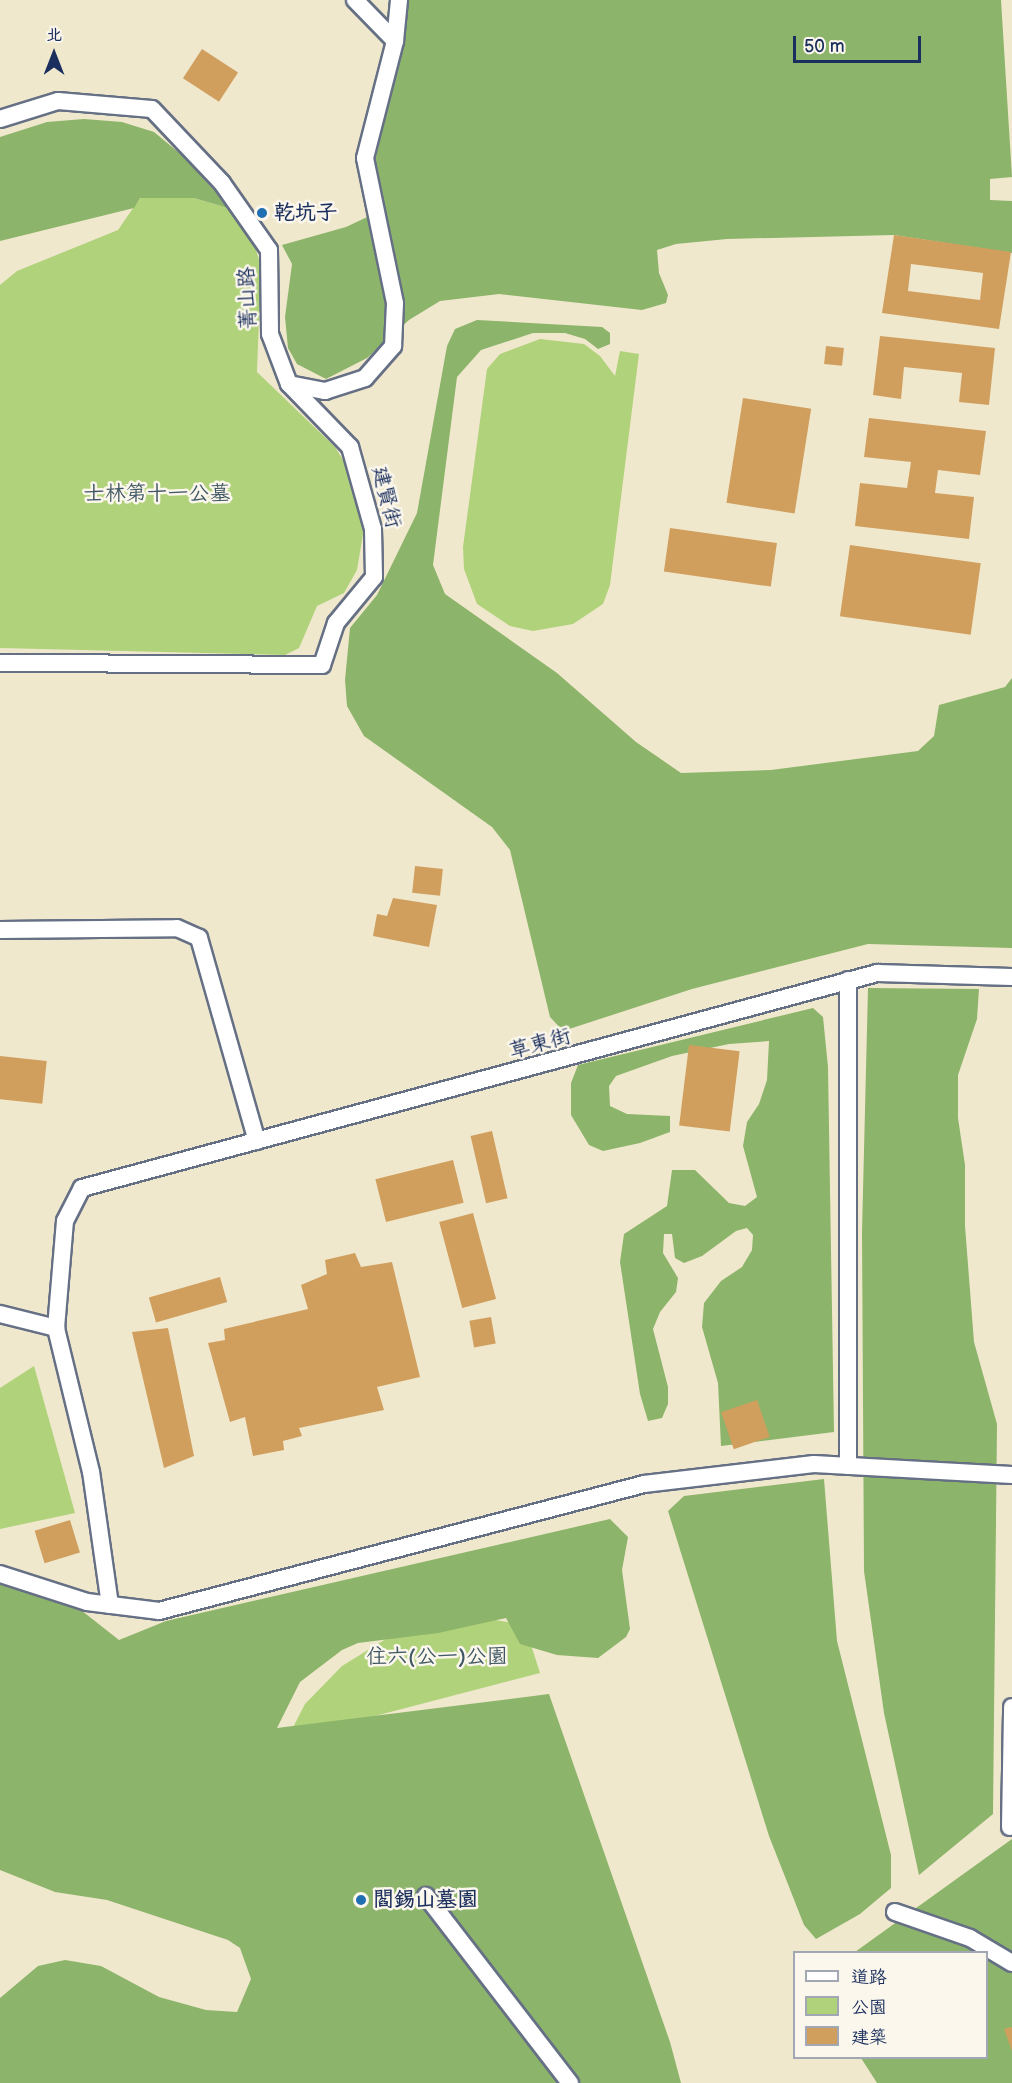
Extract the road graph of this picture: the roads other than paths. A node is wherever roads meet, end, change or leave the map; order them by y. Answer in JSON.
{"nodes":[{"id":1,"x":356,"y":0,"type":"edge"},
{"id":2,"x":399,"y":0,"type":"edge"},
{"id":3,"x":395,"y":41,"type":"junction"},
{"id":4,"x":0,"y":119,"type":"edge"},
{"id":5,"x":289,"y":384,"type":"junction"},
{"id":6,"x":0,"y":663,"type":"edge"},
{"id":7,"x":0,"y":930,"type":"edge"},
{"id":8,"x":1012,"y":977,"type":"edge"},
{"id":9,"x":848,"y":980,"type":"junction"},
{"id":10,"x":257,"y":1141,"type":"junction"},
{"id":11,"x":0,"y":1314,"type":"edge"},
{"id":12,"x":56,"y":1328,"type":"junction"},
{"id":13,"x":848,"y":1466,"type":"junction"},
{"id":14,"x":1012,"y":1475,"type":"edge"},
{"id":15,"x":0,"y":1574,"type":"edge"},
{"id":16,"x":110,"y":1605,"type":"junction"},
{"id":17,"x":1012,"y":1707,"type":"edge"},
{"id":18,"x":1010,"y":1827,"type":"dead end"},
{"id":19,"x":426,"y":1896,"type":"dead end"},
{"id":20,"x":895,"y":1912,"type":"dead end"},
{"id":21,"x":1012,"y":1963,"type":"edge"},
{"id":22,"x":570,"y":2083,"type":"edge"}],
"edges":[{"from":1,"to":3,"type":"street"},
{"from":2,"to":3,"type":"street"},
{"from":3,"to":5,"type":"street"},
{"from":4,"to":5,"type":"street","name":"菁山路"},
{"from":5,"to":6,"type":"street","name":"建賢街"},
{"from":7,"to":10,"type":"street"},
{"from":8,"to":9,"type":"street","name":"草東街"},
{"from":9,"to":10,"type":"street","name":"草東街"},
{"from":9,"to":13,"type":"street"},
{"from":10,"to":12,"type":"street","name":"草東街"},
{"from":11,"to":12,"type":"street"},
{"from":12,"to":16,"type":"street"},
{"from":13,"to":14,"type":"street"},
{"from":13,"to":16,"type":"street"},
{"from":15,"to":16,"type":"street"},
{"from":17,"to":18,"type":"street"},
{"from":19,"to":22,"type":"street"},
{"from":20,"to":21,"type":"street"}]}
